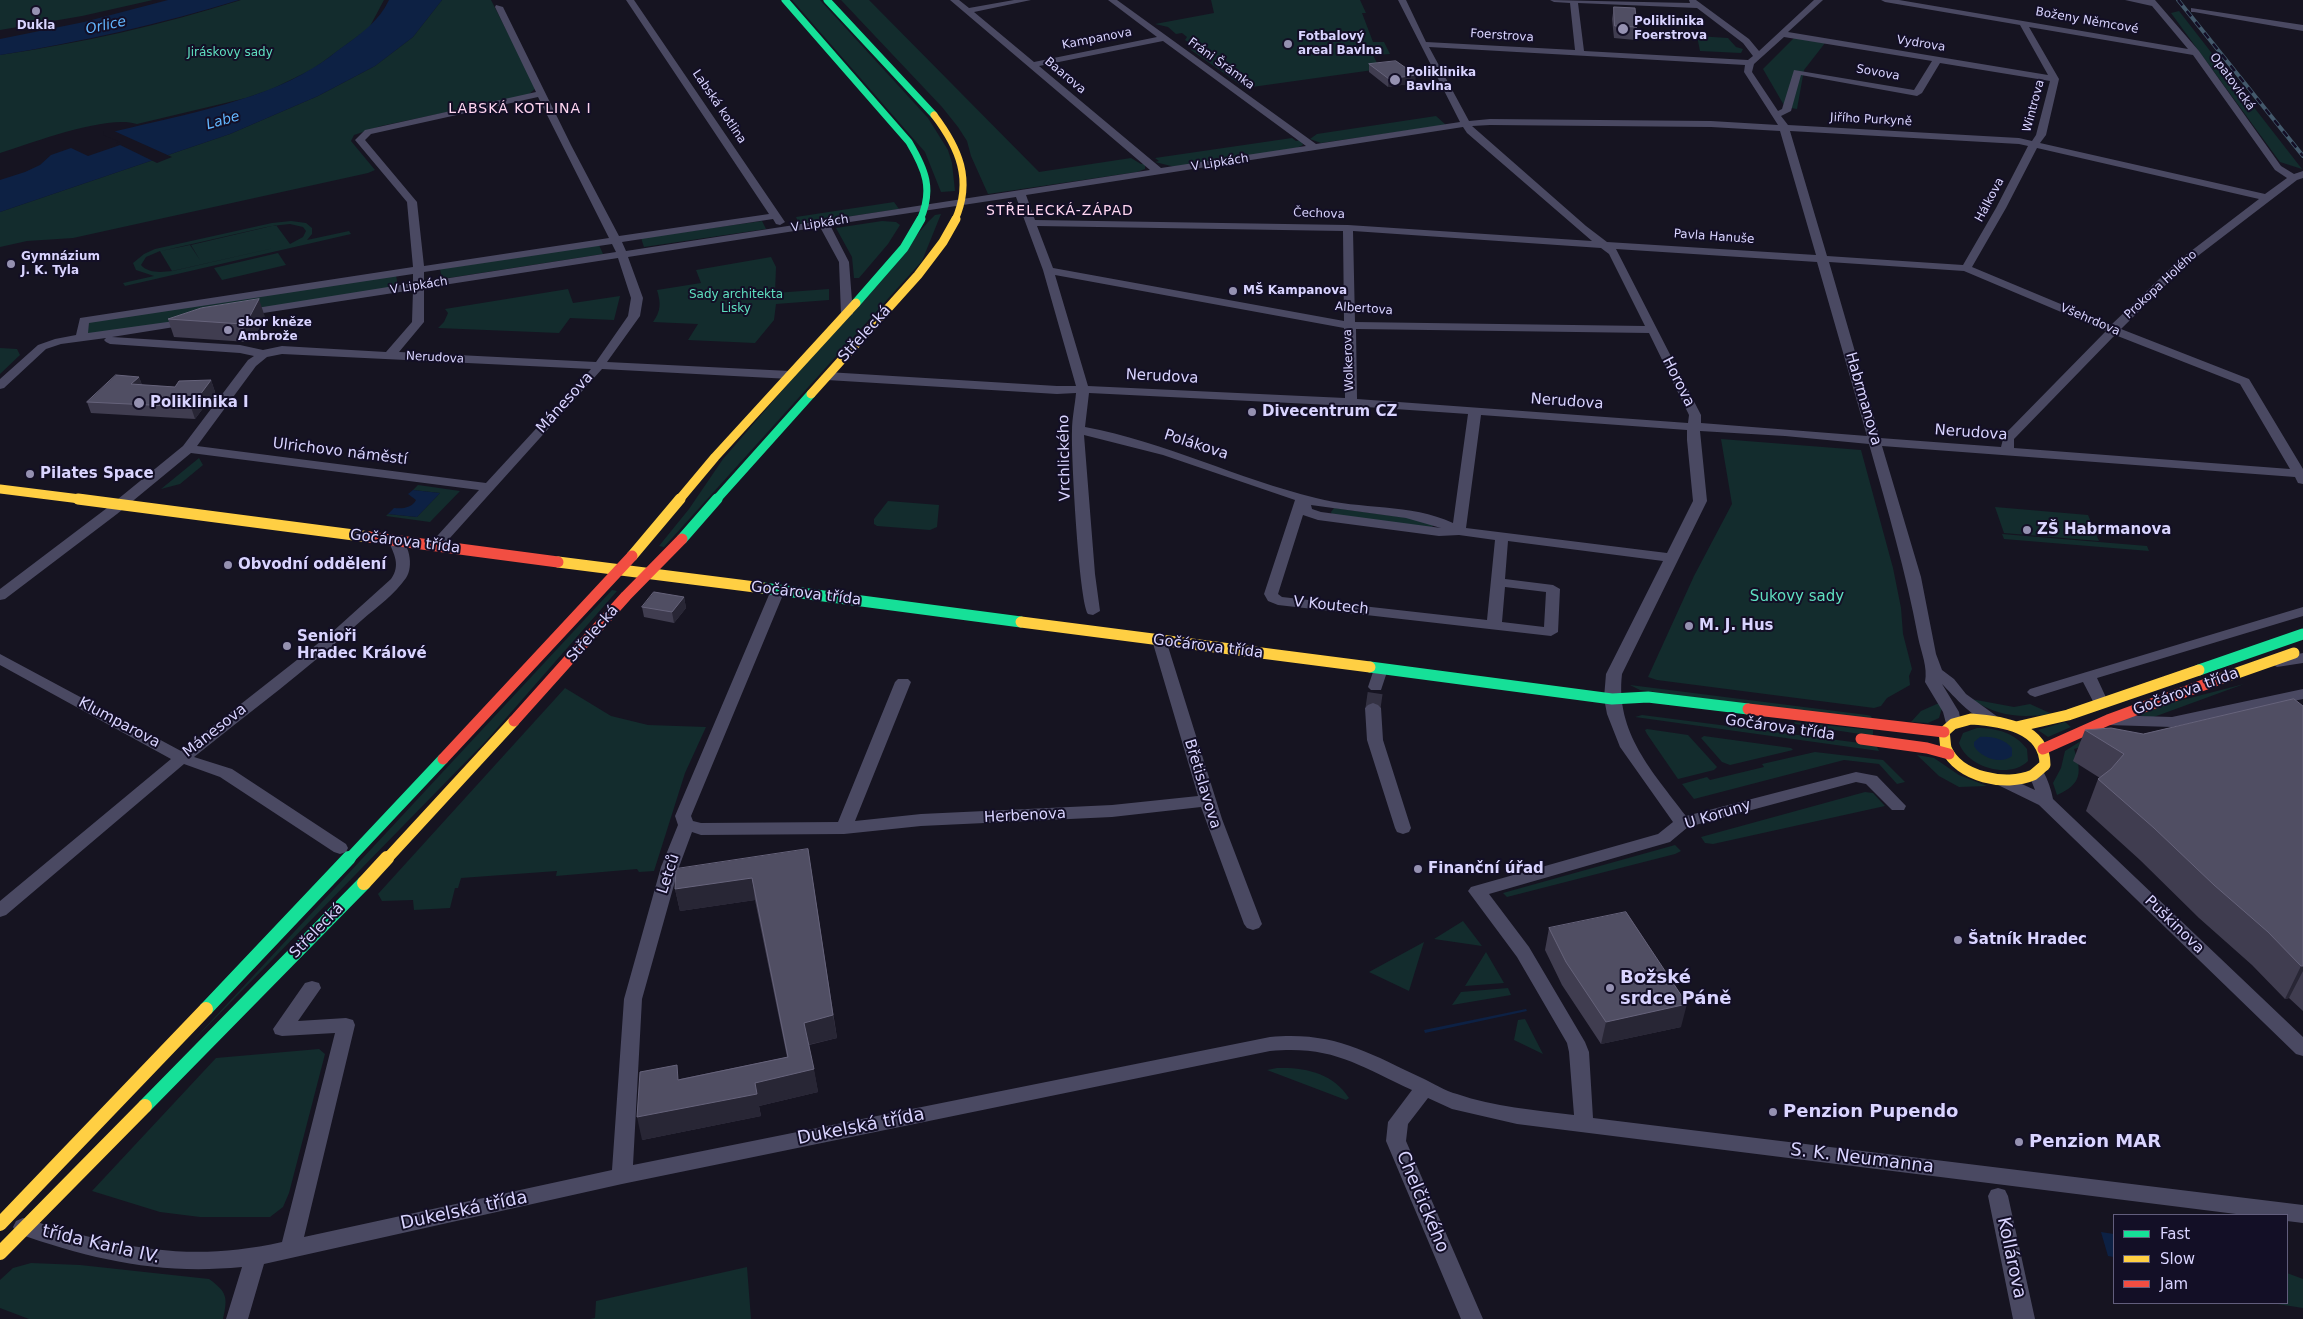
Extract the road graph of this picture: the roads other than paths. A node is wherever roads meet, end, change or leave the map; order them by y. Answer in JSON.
{"nodes":[{"id":1,"x":630,"y":0,"type":"edge"},
{"id":2,"x":785,"y":0,"type":"edge"},
{"id":3,"x":827,"y":0,"type":"edge"},
{"id":4,"x":954,"y":0,"type":"edge"},
{"id":5,"x":1027,"y":0,"type":"edge"},
{"id":6,"x":1112,"y":0,"type":"edge"},
{"id":7,"x":1402,"y":0,"type":"edge"},
{"id":8,"x":1554,"y":0,"type":"edge"},
{"id":9,"x":1690,"y":0,"type":"edge"},
{"id":10,"x":1820,"y":0,"type":"edge"},
{"id":11,"x":1885,"y":0,"type":"edge"},
{"id":12,"x":2129,"y":0,"type":"edge"},
{"id":13,"x":1574,"y":1,"type":"edge"},
{"id":14,"x":2152,"y":2,"type":"edge"},
{"id":15,"x":1700,"y":6,"type":"junction"},
{"id":16,"x":499,"y":8,"type":"dead end"},
{"id":17,"x":2194,"y":10,"type":"dead end"},
{"id":18,"x":968,"y":11,"type":"junction"},
{"id":19,"x":2022,"y":22,"type":"junction"},
{"id":20,"x":2303,"y":28,"type":"edge"},
{"id":21,"x":1782,"y":34,"type":"junction"},
{"id":22,"x":1165,"y":38,"type":"junction"},
{"id":23,"x":1423,"y":44,"type":"junction"},
{"id":24,"x":1580,"y":53,"type":"junction"},
{"id":25,"x":2196,"y":53,"type":"junction"},
{"id":26,"x":1754,"y":59,"type":"junction"},
{"id":27,"x":1937,"y":60,"type":"junction"},
{"id":28,"x":1033,"y":65,"type":"junction"},
{"id":29,"x":2056,"y":79,"type":"junction"},
{"id":30,"x":541,"y":94,"type":"junction"},
{"id":31,"x":1775,"y":115,"type":"junction"},
{"id":32,"x":1466,"y":124,"type":"junction"},
{"id":33,"x":1784,"y":127,"type":"junction"},
{"id":34,"x":2036,"y":144,"type":"junction"},
{"id":35,"x":1315,"y":148,"type":"junction"},
{"id":36,"x":1159,"y":172,"type":"junction"},
{"id":37,"x":2298,"y":176,"type":"edge"},
{"id":38,"x":1020,"y":194,"type":"junction"},
{"id":39,"x":2269,"y":198,"type":"junction"},
{"id":40,"x":962,"y":202,"type":"junction"},
{"id":41,"x":925,"y":208,"type":"junction"},
{"id":42,"x":775,"y":216,"type":"junction"},
{"id":43,"x":1032,"y":223,"type":"junction"},
{"id":44,"x":824,"y":224,"type":"junction"},
{"id":45,"x":1348,"y":228,"type":"junction"},
{"id":46,"x":784,"y":230,"type":"junction"},
{"id":47,"x":614,"y":239,"type":"junction"},
{"id":48,"x":1605,"y":244,"type":"junction"},
{"id":49,"x":622,"y":254,"type":"junction"},
{"id":50,"x":1822,"y":257,"type":"junction"},
{"id":51,"x":1966,"y":268,"type":"junction"},
{"id":52,"x":419,"y":270,"type":"junction"},
{"id":53,"x":1048,"y":270,"type":"junction"},
{"id":54,"x":418,"y":286,"type":"junction"},
{"id":55,"x":847,"y":314,"type":"junction"},
{"id":56,"x":228,"y":316,"type":"edge"},
{"id":57,"x":199,"y":320,"type":"edge"},
{"id":58,"x":1348,"y":324,"type":"junction"},
{"id":59,"x":1652,"y":330,"type":"junction"},
{"id":60,"x":2113,"y":330,"type":"junction"},
{"id":61,"x":81,"y":338,"type":"junction"},
{"id":62,"x":263,"y":354,"type":"junction"},
{"id":63,"x":389,"y":356,"type":"junction"},
{"id":64,"x":599,"y":366,"type":"junction"},
{"id":65,"x":790,"y":375,"type":"junction"},
{"id":66,"x":827,"y":376,"type":"junction"},
{"id":67,"x":0,"y":385,"type":"edge"},
{"id":68,"x":1082,"y":389,"type":"junction"},
{"id":69,"x":1351,"y":402,"type":"junction"},
{"id":70,"x":1475,"y":412,"type":"junction"},
{"id":71,"x":1695,"y":427,"type":"junction"},
{"id":72,"x":1078,"y":430,"type":"junction"},
{"id":73,"x":1875,"y":441,"type":"junction"},
{"id":74,"x":188,"y":449,"type":"junction"},
{"id":75,"x":2007,"y":452,"type":"junction"},
{"id":76,"x":2302,"y":476,"type":"edge"},
{"id":77,"x":489,"y":487,"type":"junction"},
{"id":78,"x":0,"y":489,"type":"edge"},
{"id":79,"x":1302,"y":498,"type":"junction"},
{"id":80,"x":120,"y":504,"type":"junction"},
{"id":81,"x":1459,"y":531,"type":"junction"},
{"id":82,"x":1502,"y":537,"type":"junction"},
{"id":83,"x":395,"y":540,"type":"junction"},
{"id":84,"x":435,"y":546,"type":"junction"},
{"id":85,"x":1672,"y":558,"type":"junction"},
{"id":86,"x":619,"y":570,"type":"junction"},
{"id":87,"x":648,"y":573,"type":"junction"},
{"id":88,"x":1498,"y":582,"type":"junction"},
{"id":89,"x":778,"y":590,"type":"junction"},
{"id":90,"x":0,"y":596,"type":"edge"},
{"id":91,"x":1093,"y":611,"type":"dead end"},
{"id":92,"x":2303,"y":611,"type":"edge"},
{"id":93,"x":1494,"y":625,"type":"junction"},
{"id":94,"x":2302,"y":635,"type":"edge"},
{"id":95,"x":1159,"y":640,"type":"junction"},
{"id":96,"x":2303,"y":650,"type":"edge"},
{"id":97,"x":2303,"y":658,"type":"edge"},
{"id":98,"x":0,"y":659,"type":"edge"},
{"id":99,"x":2263,"y":665,"type":"junction"},
{"id":100,"x":1380,"y":669,"type":"junction"},
{"id":101,"x":1935,"y":672,"type":"junction"},
{"id":102,"x":2088,"y":676,"type":"junction"},
{"id":103,"x":903,"y":682,"type":"dead end"},
{"id":104,"x":1376,"y":687,"type":"tunnel mouth"},
{"id":105,"x":2035,"y":692,"type":"dead end"},
{"id":106,"x":2303,"y":694,"type":"edge"},
{"id":107,"x":1612,"y":699,"type":"junction"},
{"id":108,"x":2101,"y":704,"type":"junction"},
{"id":109,"x":1373,"y":708,"type":"tunnel mouth"},
{"id":110,"x":1638,"y":708,"type":"dead end"},
{"id":111,"x":1994,"y":720,"type":"junction"},
{"id":112,"x":2108,"y":720,"type":"junction"},
{"id":113,"x":2016,"y":727,"type":"junction"},
{"id":114,"x":1948,"y":728,"type":"junction"},
{"id":115,"x":1851,"y":737,"type":"dead end"},
{"id":116,"x":2043,"y":749,"type":"junction"},
{"id":117,"x":1949,"y":754,"type":"junction"},
{"id":118,"x":182,"y":758,"type":"junction"},
{"id":119,"x":2037,"y":775,"type":"junction"},
{"id":120,"x":2002,"y":780,"type":"junction"},
{"id":121,"x":1206,"y":801,"type":"junction"},
{"id":122,"x":2045,"y":801,"type":"junction"},
{"id":123,"x":1898,"y":806,"type":"dead end"},
{"id":124,"x":1682,"y":822,"type":"junction"},
{"id":125,"x":686,"y":825,"type":"junction"},
{"id":126,"x":844,"y":828,"type":"junction"},
{"id":127,"x":1402,"y":828,"type":"dead end"},
{"id":128,"x":340,"y":848,"type":"dead end"},
{"id":129,"x":0,"y":911,"type":"edge"},
{"id":130,"x":1253,"y":924,"type":"dead end"},
{"id":131,"x":312,"y":988,"type":"dead end"},
{"id":132,"x":2303,"y":1049,"type":"edge"},
{"id":133,"x":1424,"y":1089,"type":"junction"},
{"id":134,"x":1584,"y":1124,"type":"junction"},
{"id":135,"x":622,"y":1176,"type":"junction"},
{"id":136,"x":1998,"y":1196,"type":"dead end"},
{"id":137,"x":2303,"y":1214,"type":"edge"},
{"id":138,"x":1,"y":1222,"type":"edge"},
{"id":139,"x":25,"y":1228,"type":"junction"},
{"id":140,"x":291,"y":1248,"type":"junction"},
{"id":141,"x":0,"y":1253,"type":"edge"},
{"id":142,"x":256,"y":1256,"type":"junction"},
{"id":143,"x":237,"y":1319,"type":"edge"},
{"id":144,"x":1472,"y":1319,"type":"edge"},
{"id":145,"x":2024,"y":1319,"type":"edge"}],
"edges":[{"from":1,"to":42,"type":"street","name":"Labská kotlina"},
{"from":2,"to":41,"type":"main road","name":"Střelecká"},
{"from":3,"to":40,"type":"main road","name":"Střelecká"},
{"from":4,"to":18,"type":"street","name":"Baarova"},
{"from":5,"to":18,"type":"street"},
{"from":6,"to":22,"type":"street","name":"Fráni Šrámka"},
{"from":7,"to":23,"type":"street","name":"Horova"},
{"from":8,"to":13,"type":"street"},
{"from":9,"to":15,"type":"street"},
{"from":10,"to":21,"type":"street"},
{"from":11,"to":19,"type":"street","name":"Boženy Němcové"},
{"from":12,"to":14,"type":"street"},
{"from":13,"to":15,"type":"street"},
{"from":13,"to":24,"type":"street"},
{"from":14,"to":25,"type":"street","name":"Opatovická"},
{"from":15,"to":26,"type":"street"},
{"from":16,"to":30,"type":"street"},
{"from":17,"to":20,"type":"street"},
{"from":18,"to":28,"type":"street","name":"Baarova"},
{"from":19,"to":25,"type":"street","name":"Boženy Němcové"},
{"from":19,"to":29,"type":"street","name":"Wintrova"},
{"from":21,"to":26,"type":"street"},
{"from":21,"to":27,"type":"street","name":"Vydrova"},
{"from":22,"to":28,"type":"street","name":"Kampanova"},
{"from":22,"to":35,"type":"street","name":"Fráni Šrámka"},
{"from":23,"to":24,"type":"street","name":"Foerstrova"},
{"from":23,"to":32,"type":"street","name":"Horova"},
{"from":24,"to":26,"type":"street","name":"Foerstrova"},
{"from":25,"to":37,"type":"street","name":"Opatovická"},
{"from":26,"to":31,"type":"street"},
{"from":27,"to":29,"type":"street","name":"Vydrova"},
{"from":27,"to":31,"type":"street","name":"Sovova"},
{"from":28,"to":36,"type":"street","name":"Baarova"},
{"from":29,"to":34,"type":"street","name":"Wintrova"},
{"from":30,"to":47,"type":"street"},
{"from":30,"to":52,"type":"street"},
{"from":31,"to":33,"type":"street"},
{"from":32,"to":33,"type":"street","name":"Jiřího Purkyně"},
{"from":32,"to":35,"type":"street","name":"V Lipkách"},
{"from":32,"to":48,"type":"street","name":"Horova"},
{"from":33,"to":34,"type":"street","name":"Jiřího Purkyně"},
{"from":33,"to":50,"type":"street","name":"Habrmanova"},
{"from":34,"to":39,"type":"street","name":"Jiřího Purkyně"},
{"from":34,"to":51,"type":"street","name":"Hálkova"},
{"from":35,"to":36,"type":"street","name":"V Lipkách"},
{"from":36,"to":38,"type":"street","name":"V Lipkách"},
{"from":37,"to":39,"type":"street","name":"Prokopa Holého"},
{"from":38,"to":40,"type":"street","name":"V Lipkách"},
{"from":38,"to":43,"type":"street","name":"Vrchlického"},
{"from":39,"to":60,"type":"street","name":"Prokopa Holého"},
{"from":40,"to":41,"type":"street","name":"V Lipkách"},
{"from":40,"to":66,"type":"main road","name":"Střelecká"},
{"from":41,"to":44,"type":"street","name":"V Lipkách"},
{"from":41,"to":55,"type":"main road","name":"Střelecká"},
{"from":42,"to":46,"type":"street","name":"Labská kotlina"},
{"from":42,"to":47,"type":"street","name":"V Lipkách"},
{"from":43,"to":45,"type":"street","name":"Čechova"},
{"from":43,"to":53,"type":"street","name":"Vrchlického"},
{"from":44,"to":46,"type":"street","name":"V Lipkách"},
{"from":44,"to":55,"type":"street","name":"Střelecká"},
{"from":45,"to":48,"type":"street","name":"Čechova"},
{"from":45,"to":58,"type":"street","name":"Wolkerova"},
{"from":46,"to":49,"type":"street","name":"V Lipkách"},
{"from":47,"to":49,"type":"street","name":"Mánesova"},
{"from":47,"to":52,"type":"street","name":"V Lipkách"},
{"from":48,"to":50,"type":"street","name":"Pavla Hanuše"},
{"from":48,"to":59,"type":"street","name":"Horova"},
{"from":49,"to":54,"type":"street","name":"V Lipkách"},
{"from":49,"to":64,"type":"street","name":"Mánesova"},
{"from":50,"to":51,"type":"street","name":"Všehrdova"},
{"from":50,"to":73,"type":"street","name":"Habrmanova"},
{"from":51,"to":60,"type":"street","name":"Všehrdova"},
{"from":52,"to":54,"type":"street"},
{"from":52,"to":61,"type":"street","name":"V Lipkách"},
{"from":53,"to":58,"type":"street","name":"Albertova"},
{"from":53,"to":68,"type":"street","name":"Vrchlického"},
{"from":54,"to":56,"type":"street","name":"V Lipkách"},
{"from":54,"to":63,"type":"street"},
{"from":55,"to":65,"type":"main road","name":"Střelecká"},
{"from":57,"to":61,"type":"street"},
{"from":58,"to":59,"type":"street","name":"Albertova"},
{"from":58,"to":69,"type":"street","name":"Wolkerova"},
{"from":59,"to":71,"type":"street","name":"Horova"},
{"from":60,"to":75,"type":"street","name":"Prokopa Holého"},
{"from":60,"to":76,"type":"street","name":"Všehrdova"},
{"from":61,"to":62,"type":"street","name":"Nerudova"},
{"from":61,"to":67,"type":"street"},
{"from":62,"to":63,"type":"street","name":"Nerudova"},
{"from":62,"to":74,"type":"street"},
{"from":63,"to":64,"type":"street","name":"Nerudova"},
{"from":64,"to":65,"type":"street","name":"Nerudova"},
{"from":64,"to":77,"type":"street","name":"Mánesova"},
{"from":65,"to":86,"type":"main road","name":"Střelecká"},
{"from":66,"to":68,"type":"street","name":"Nerudova"},
{"from":66,"to":87,"type":"main road","name":"Střelecká"},
{"from":68,"to":69,"type":"street","name":"Nerudova"},
{"from":68,"to":72,"type":"street","name":"Vrchlického"},
{"from":69,"to":70,"type":"street","name":"Nerudova"},
{"from":70,"to":71,"type":"street","name":"Nerudova"},
{"from":70,"to":81,"type":"street"},
{"from":71,"to":73,"type":"street","name":"Nerudova"},
{"from":71,"to":85,"type":"street","name":"Horova"},
{"from":72,"to":79,"type":"street","name":"Polákova"},
{"from":72,"to":91,"type":"street","name":"Vrchlického"},
{"from":73,"to":75,"type":"street","name":"Nerudova"},
{"from":73,"to":101,"type":"street","name":"Habrmanova"},
{"from":74,"to":77,"type":"street","name":"Ulrichovo náměstí"},
{"from":74,"to":80,"type":"street"},
{"from":75,"to":76,"type":"street","name":"Nerudova"},
{"from":77,"to":84,"type":"street","name":"Mánesova"},
{"from":78,"to":80,"type":"main road","name":"Gočárova třída"},
{"from":79,"to":81,"type":"street"},
{"from":79,"to":93,"type":"street","name":"V Koutech"},
{"from":80,"to":83,"type":"main road","name":"Gočárova třída"},
{"from":80,"to":90,"type":"street"},
{"from":81,"to":82,"type":"street"},
{"from":82,"to":85,"type":"street"},
{"from":82,"to":88,"type":"street"},
{"from":83,"to":84,"type":"main road","name":"Gočárova třída"},
{"from":83,"to":118,"type":"street","name":"Mánesova"},
{"from":84,"to":86,"type":"main road","name":"Gočárova třída"},
{"from":85,"to":107,"type":"street","name":"Horova"},
{"from":86,"to":87,"type":"main road","name":"Gočárova třída"},
{"from":86,"to":138,"type":"main road","name":"Střelecká"},
{"from":87,"to":89,"type":"main road","name":"Gočárova třída"},
{"from":87,"to":139,"type":"main road","name":"Střelecká"},
{"from":88,"to":93,"type":"street"},
{"from":88,"to":93,"type":"street","name":"V Koutech"},
{"from":89,"to":95,"type":"main road","name":"Gočárova třída"},
{"from":89,"to":125,"type":"street","name":"Letců"},
{"from":92,"to":102,"type":"street"},
{"from":94,"to":108,"type":"main road","name":"Gočárova třída"},
{"from":95,"to":100,"type":"main road","name":"Gočárova třída"},
{"from":95,"to":121,"type":"street","name":"Břetislavova"},
{"from":96,"to":99,"type":"main road","name":"Gočárova třída"},
{"from":97,"to":99,"type":"street"},
{"from":98,"to":118,"type":"street","name":"Klumparova"},
{"from":99,"to":112,"type":"main road","name":"Gočárova třída"},
{"from":100,"to":104,"type":"street"},
{"from":100,"to":107,"type":"main road","name":"Gočárova třída"},
{"from":101,"to":111,"type":"street"},
{"from":101,"to":114,"type":"street","name":"Habrmanova"},
{"from":102,"to":105,"type":"street"},
{"from":102,"to":108,"type":"street"},
{"from":103,"to":126,"type":"street"},
{"from":106,"to":112,"type":"street"},
{"from":107,"to":110,"type":"main road","name":"Gočárova třída"},
{"from":107,"to":114,"type":"main road","name":"Gočárova třída"},
{"from":107,"to":124,"type":"street"},
{"from":108,"to":113,"type":"main road","name":"Gočárova třída"},
{"from":109,"to":127,"type":"street"},
{"from":111,"to":113,"type":"main road","name":"Gočárova třída"},
{"from":111,"to":114,"type":"main road","name":"Gočárova třída"},
{"from":112,"to":116,"type":"main road","name":"Gočárova třída"},
{"from":113,"to":116,"type":"main road"},
{"from":114,"to":117,"type":"main road"},
{"from":115,"to":117,"type":"main road","name":"Gočárova třída"},
{"from":116,"to":119,"type":"main road"},
{"from":117,"to":120,"type":"main road"},
{"from":118,"to":128,"type":"street","name":"Klumparova"},
{"from":118,"to":129,"type":"street","name":"Mánesova"},
{"from":119,"to":120,"type":"main road"},
{"from":119,"to":122,"type":"street"},
{"from":120,"to":122,"type":"street","name":"Puškinova"},
{"from":121,"to":126,"type":"street","name":"Herbenova"},
{"from":121,"to":130,"type":"street","name":"Břetislavova"},
{"from":122,"to":132,"type":"street","name":"Puškinova"},
{"from":123,"to":124,"type":"street","name":"U Koruny"},
{"from":124,"to":134,"type":"street","name":"U Koruny"},
{"from":125,"to":126,"type":"street","name":"Herbenova"},
{"from":125,"to":135,"type":"street","name":"Letců"},
{"from":131,"to":140,"type":"street"},
{"from":133,"to":134,"type":"street","name":"S. K. Neumanna"},
{"from":133,"to":135,"type":"street","name":"Dukelská třída"},
{"from":133,"to":144,"type":"street","name":"Chelčického"},
{"from":134,"to":137,"type":"street","name":"S. K. Neumanna"},
{"from":135,"to":140,"type":"street","name":"Dukelská třída"},
{"from":136,"to":145,"type":"street","name":"Kollárova"},
{"from":138,"to":139,"type":"street","name":"třída Karla IV."},
{"from":139,"to":141,"type":"main road","name":"Střelecká"},
{"from":139,"to":142,"type":"street","name":"třída Karla IV."},
{"from":140,"to":142,"type":"street","name":"třída Karla IV."},
{"from":142,"to":143,"type":"street"}]}
